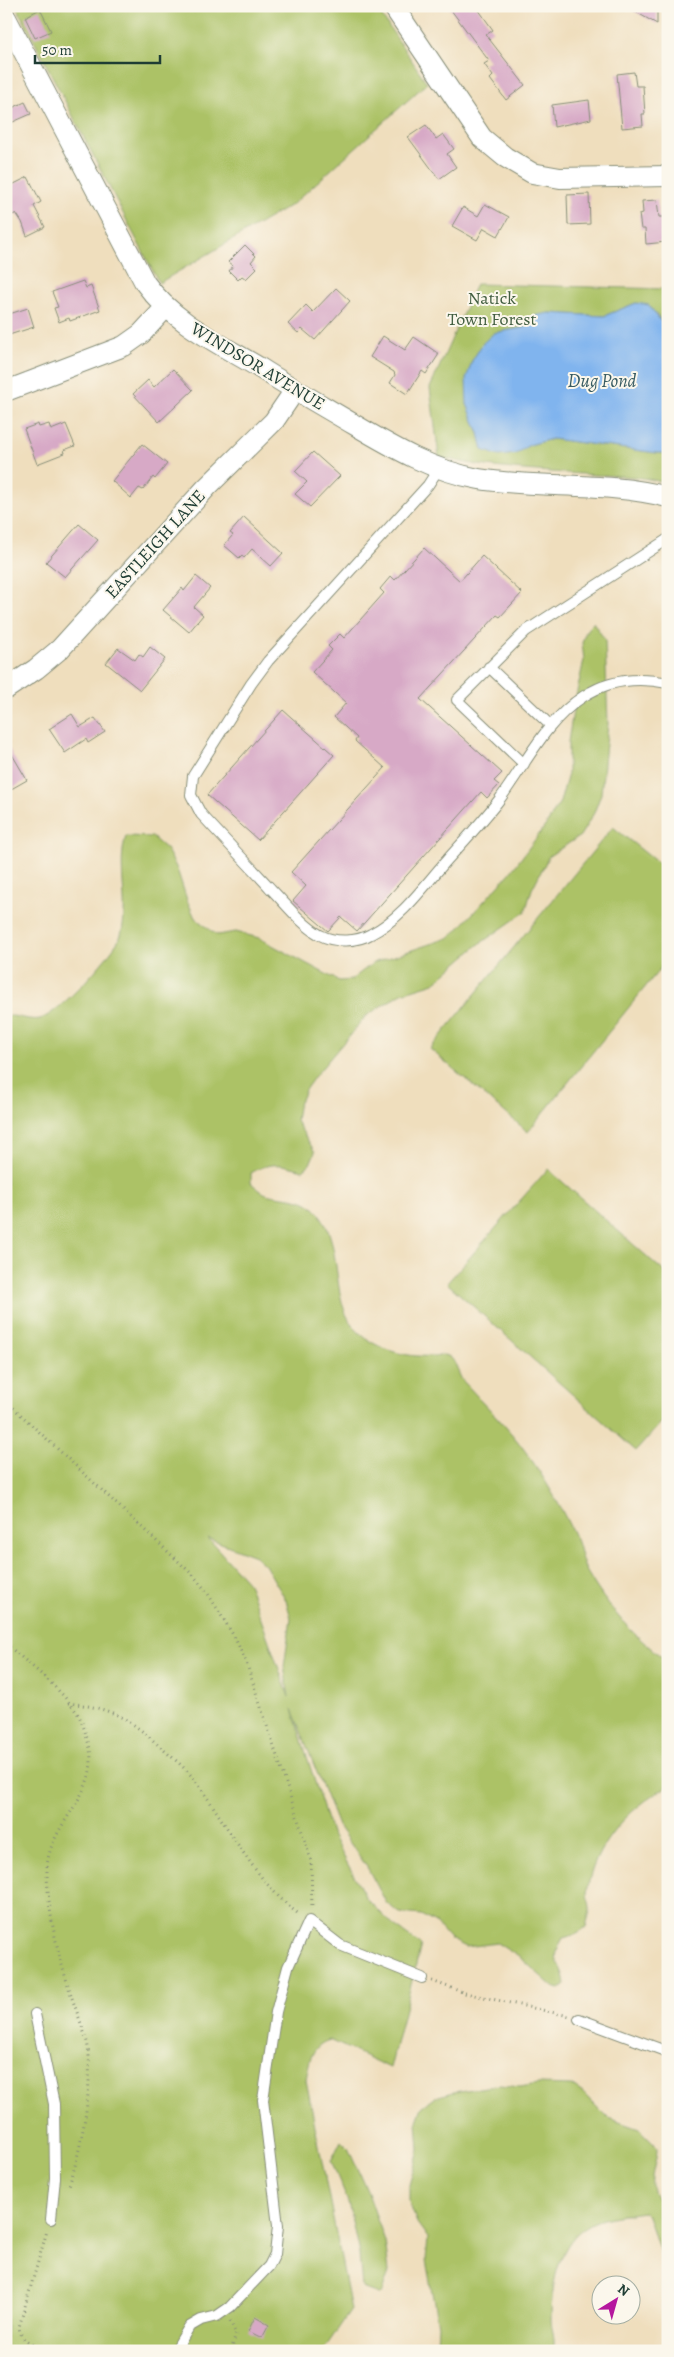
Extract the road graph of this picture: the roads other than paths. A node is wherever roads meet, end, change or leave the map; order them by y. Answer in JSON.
{"nodes":[{"id":1,"x":393,"y":6,"type":"edge"},
{"id":2,"x":6,"y":18,"type":"edge"},
{"id":3,"x":13,"y":48,"type":"edge"},
{"id":4,"x":668,"y":176,"type":"edge"},
{"id":5,"x":166,"y":307,"type":"junction"},
{"id":6,"x":295,"y":390,"type":"junction"},
{"id":7,"x":6,"y":391,"type":"edge"},
{"id":8,"x":439,"y":468,"type":"junction"},
{"id":9,"x":668,"y":497,"type":"edge"},
{"id":10,"x":668,"y":539,"type":"edge"},
{"id":11,"x":489,"y":667,"type":"junction"},
{"id":12,"x":668,"y":683,"type":"edge"},
{"id":13,"x":6,"y":689,"type":"edge"},
{"id":14,"x":550,"y":725,"type":"junction"},
{"id":15,"x":524,"y":764,"type":"junction"},
{"id":16,"x":422,"y":1978,"type":"road end"},
{"id":17,"x":35,"y":2014,"type":"dead end"},
{"id":18,"x":579,"y":2019,"type":"road end"},
{"id":19,"x":668,"y":2052,"type":"edge"},
{"id":20,"x":51,"y":2219,"type":"road end"},
{"id":21,"x":175,"y":2351,"type":"edge"}],
"edges":[{"from":1,"to":4,"type":"street"},
{"from":2,"to":3,"type":"street","name":"WINDSOR AVENUE"},
{"from":3,"to":5,"type":"street","name":"WINDSOR AVENUE"},
{"from":5,"to":6,"type":"street","name":"WINDSOR AVENUE"},
{"from":5,"to":7,"type":"street"},
{"from":6,"to":8,"type":"street","name":"WINDSOR AVENUE"},
{"from":6,"to":13,"type":"street","name":"EASTLEIGH LANE"},
{"from":8,"to":9,"type":"street","name":"WINDSOR AVENUE"},
{"from":8,"to":15,"type":"lane"},
{"from":10,"to":11,"type":"lane"},
{"from":11,"to":14,"type":"lane"},
{"from":11,"to":15,"type":"lane"},
{"from":12,"to":14,"type":"lane"},
{"from":14,"to":15,"type":"lane"},
{"from":16,"to":21,"type":"lane"},
{"from":17,"to":20,"type":"lane"},
{"from":18,"to":19,"type":"lane"}]}
